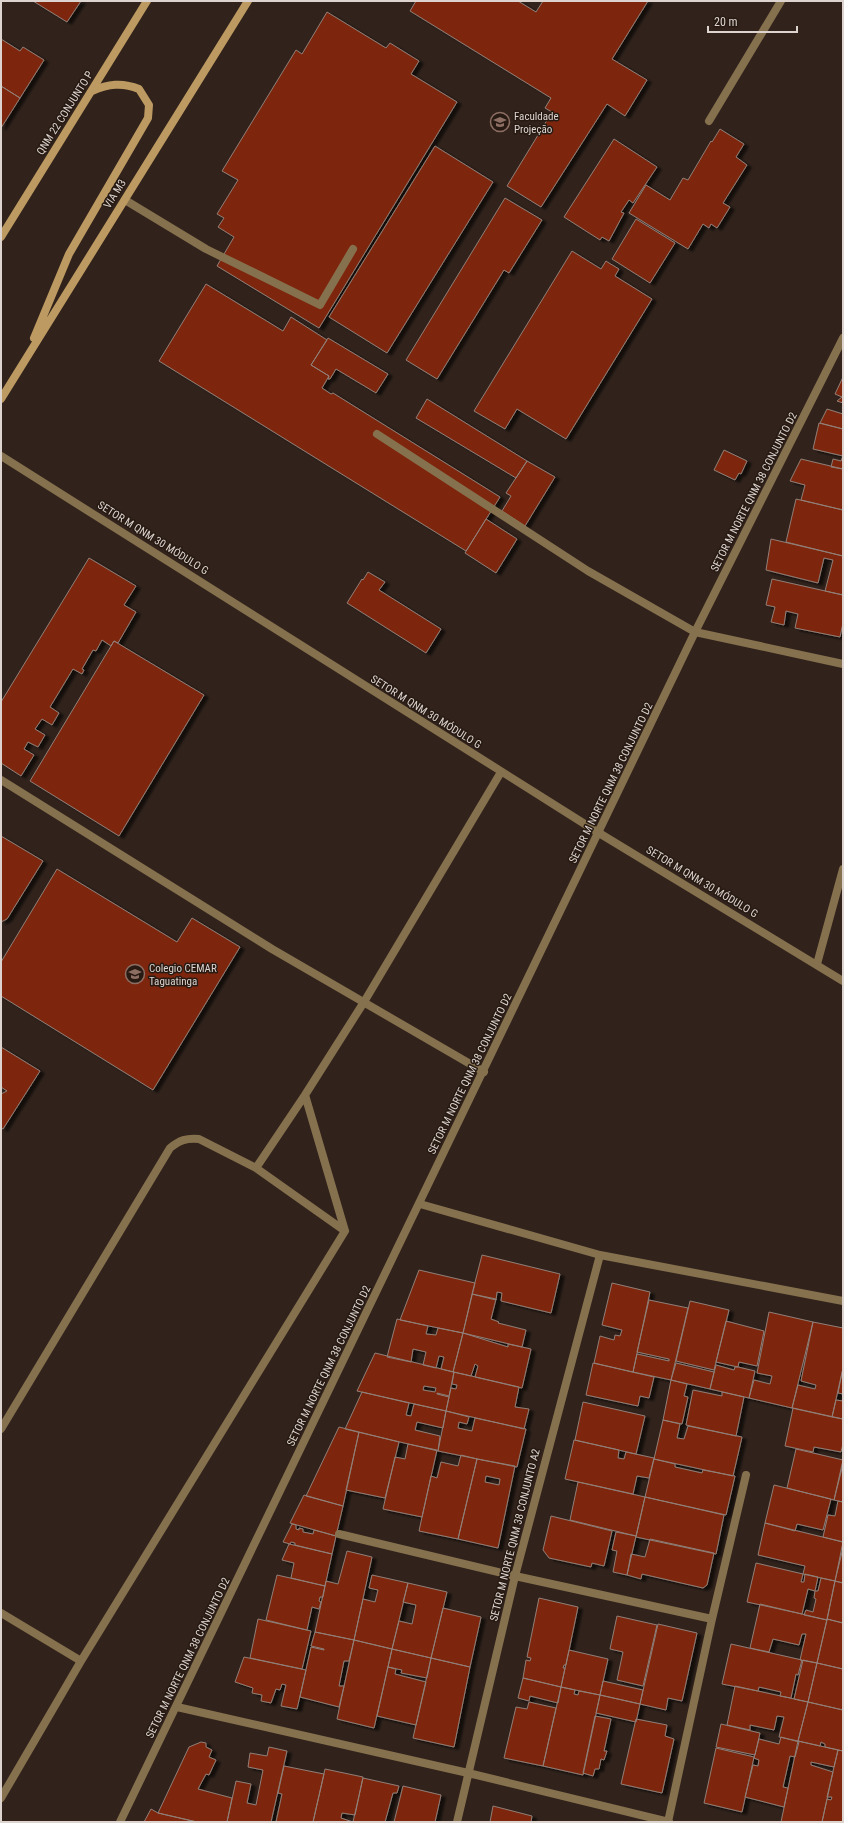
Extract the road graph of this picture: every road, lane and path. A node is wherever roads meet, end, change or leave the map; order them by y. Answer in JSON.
{"nodes":[{"id":1,"x":147,"y":1,"type":"edge"},
{"id":2,"x":248,"y":1,"type":"edge"},
{"id":3,"x":781,"y":1,"type":"edge"},
{"id":4,"x":92,"y":91,"type":"junction"},
{"id":5,"x":709,"y":121,"type":"dead end"},
{"id":6,"x":124,"y":200,"type":"junction"},
{"id":7,"x":1,"y":237,"type":"edge"},
{"id":8,"x":353,"y":249,"type":"dead end"},
{"id":9,"x":843,"y":338,"type":"edge"},
{"id":10,"x":26,"y":359,"type":"junction"},
{"id":11,"x":1,"y":399,"type":"edge"},
{"id":12,"x":377,"y":434,"type":"dead end"},
{"id":13,"x":1,"y":456,"type":"edge"},
{"id":14,"x":696,"y":632,"type":"junction"},
{"id":15,"x":843,"y":664,"type":"edge"},
{"id":16,"x":501,"y":772,"type":"junction"},
{"id":17,"x":1,"y":780,"type":"edge"},
{"id":18,"x":599,"y":834,"type":"junction"},
{"id":19,"x":843,"y":869,"type":"edge"},
{"id":20,"x":817,"y":964,"type":"junction"},
{"id":21,"x":843,"y":981,"type":"edge"},
{"id":22,"x":364,"y":1002,"type":"junction"},
{"id":23,"x":484,"y":1072,"type":"junction"},
{"id":24,"x":306,"y":1095,"type":"junction"},
{"id":25,"x":256,"y":1168,"type":"junction"},
{"id":26,"x":420,"y":1204,"type":"junction"},
{"id":27,"x":345,"y":1231,"type":"junction"},
{"id":28,"x":600,"y":1254,"type":"junction"},
{"id":29,"x":843,"y":1301,"type":"edge"},
{"id":30,"x":1,"y":1429,"type":"edge"},
{"id":31,"x":746,"y":1476,"type":"dead end"},
{"id":32,"x":339,"y":1534,"type":"dead end"},
{"id":33,"x":515,"y":1576,"type":"junction"},
{"id":34,"x":1,"y":1613,"type":"edge"},
{"id":35,"x":712,"y":1619,"type":"junction"},
{"id":36,"x":81,"y":1661,"type":"junction"},
{"id":37,"x":177,"y":1707,"type":"junction"},
{"id":38,"x":468,"y":1773,"type":"junction"},
{"id":39,"x":1,"y":1798,"type":"edge"},
{"id":40,"x":120,"y":1822,"type":"edge"},
{"id":41,"x":457,"y":1822,"type":"edge"},
{"id":42,"x":668,"y":1822,"type":"edge"}],
"edges":[{"from":1,"to":4,"type":"main road","name":"QNM 22 CONJUNTO P"},
{"from":2,"to":6,"type":"main road","name":"VIA M3"},
{"from":3,"to":5,"type":"street"},
{"from":4,"to":7,"type":"main road","name":"QNM 22 CONJUNTO P"},
{"from":4,"to":10,"type":"main road"},
{"from":6,"to":8,"type":"street"},
{"from":6,"to":10,"type":"main road","name":"VIA M3"},
{"from":9,"to":14,"type":"street","name":"SETOR M NORTE QNM 38 CONJUNTO D2"},
{"from":10,"to":11,"type":"main road","name":"VIA M3"},
{"from":12,"to":14,"type":"street"},
{"from":13,"to":16,"type":"street","name":"SETOR M QNM 30 MÓDULO G"},
{"from":14,"to":15,"type":"street"},
{"from":14,"to":18,"type":"street","name":"SETOR M NORTE QNM 38 CONJUNTO D2"},
{"from":16,"to":18,"type":"street","name":"SETOR M QNM 30 MÓDULO G"},
{"from":16,"to":22,"type":"street"},
{"from":17,"to":22,"type":"street"},
{"from":18,"to":20,"type":"street","name":"SETOR M QNM 30 MÓDULO G"},
{"from":18,"to":23,"type":"street","name":"SETOR M NORTE QNM 38 CONJUNTO D2"},
{"from":19,"to":20,"type":"street"},
{"from":20,"to":21,"type":"street","name":"SETOR M QNM 30 MÓDULO G"},
{"from":22,"to":23,"type":"street"},
{"from":22,"to":24,"type":"street"},
{"from":23,"to":26,"type":"street","name":"SETOR M NORTE QNM 38 CONJUNTO D2"},
{"from":24,"to":25,"type":"street"},
{"from":24,"to":27,"type":"street"},
{"from":25,"to":27,"type":"street"},
{"from":25,"to":30,"type":"street"},
{"from":26,"to":28,"type":"street"},
{"from":26,"to":37,"type":"street","name":"SETOR M NORTE QNM 38 CONJUNTO D2"},
{"from":27,"to":36,"type":"street"},
{"from":28,"to":29,"type":"street"},
{"from":28,"to":33,"type":"street","name":"SETOR M NORTE QNM 38 CONJUNTO A2"},
{"from":31,"to":35,"type":"street"},
{"from":32,"to":33,"type":"street"},
{"from":33,"to":35,"type":"street"},
{"from":33,"to":38,"type":"street","name":"SETOR M NORTE QNM 38 CONJUNTO A2"},
{"from":34,"to":36,"type":"street"},
{"from":35,"to":42,"type":"street"},
{"from":36,"to":39,"type":"street"},
{"from":37,"to":38,"type":"street"},
{"from":37,"to":40,"type":"street","name":"SETOR M NORTE QNM 38 CONJUNTO D2"},
{"from":38,"to":41,"type":"street","name":"SETOR M NORTE QNM 38 CONJUNTO A2"},
{"from":38,"to":42,"type":"street"}]}
